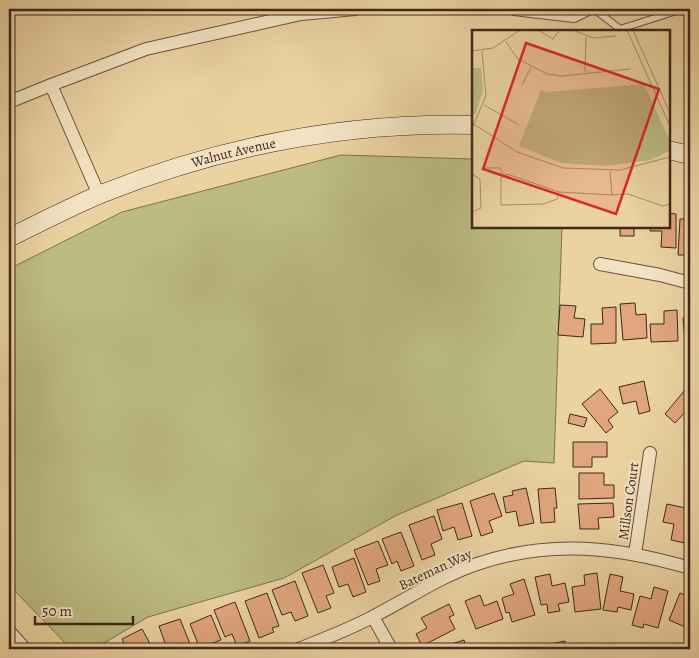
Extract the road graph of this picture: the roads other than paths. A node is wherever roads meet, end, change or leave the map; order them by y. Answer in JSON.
{"nodes":[{"id":1,"x":355,"y":9,"type":"edge"},
{"id":2,"x":514,"y":9,"type":"edge"},
{"id":3,"x":588,"y":9,"type":"edge"},
{"id":4,"x":594,"y":9,"type":"edge"},
{"id":5,"x":683,"y":9,"type":"edge"},
{"id":6,"x":301,"y":11,"type":"edge"},
{"id":7,"x":51,"y":85,"type":"junction"},
{"id":8,"x":9,"y":102,"type":"edge"},
{"id":9,"x":472,"y":125,"type":"edge"},
{"id":10,"x":669,"y":150,"type":"edge"},
{"id":11,"x":690,"y":155,"type":"edge"},
{"id":12,"x":99,"y":195,"type":"junction"},
{"id":13,"x":9,"y":238,"type":"edge"},
{"id":14,"x":600,"y":264,"type":"dead end"},
{"id":15,"x":690,"y":283,"type":"edge"},
{"id":16,"x":650,"y":453,"type":"dead end"},
{"id":17,"x":636,"y":554,"type":"junction"},
{"id":18,"x":690,"y":568,"type":"edge"},
{"id":19,"x":373,"y":617,"type":"junction"},
{"id":20,"x":9,"y":631,"type":"edge"},
{"id":21,"x":26,"y":649,"type":"edge"},
{"id":22,"x":299,"y":649,"type":"edge"},
{"id":23,"x":391,"y":649,"type":"edge"}],
"edges":[{"from":1,"to":6,"type":"street"},
{"from":2,"to":3,"type":"street"},
{"from":4,"to":5,"type":"lane"},
{"from":6,"to":7,"type":"street"},
{"from":7,"to":8,"type":"street"},
{"from":7,"to":12,"type":"street"},
{"from":9,"to":12,"type":"street","name":"Walnut Avenue"},
{"from":10,"to":11,"type":"street"},
{"from":12,"to":13,"type":"street","name":"Walnut Avenue"},
{"from":14,"to":15,"type":"street"},
{"from":16,"to":17,"type":"street","name":"Millson Court"},
{"from":17,"to":18,"type":"street","name":"Bateman Way"},
{"from":17,"to":19,"type":"street","name":"Bateman Way"},
{"from":19,"to":22,"type":"street","name":"Bateman Way"},
{"from":19,"to":23,"type":"street"},
{"from":20,"to":21,"type":"street"}]}
